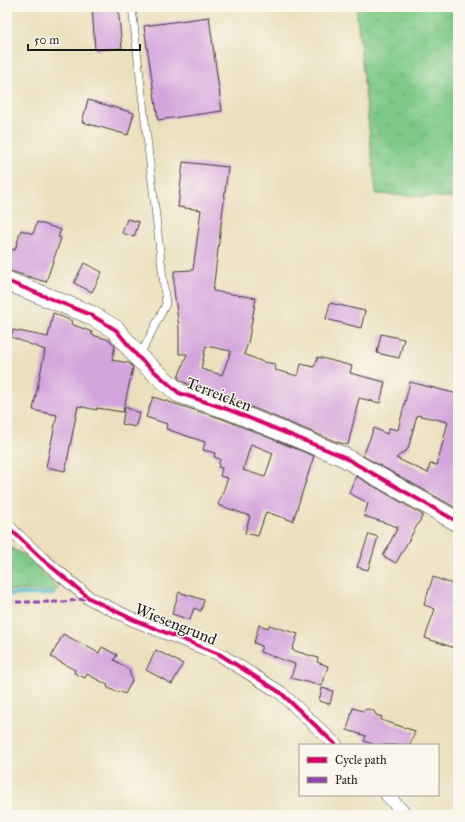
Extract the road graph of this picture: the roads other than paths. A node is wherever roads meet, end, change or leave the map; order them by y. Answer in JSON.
{"nodes":[{"id":1,"x":132,"y":7,"type":"edge"},
{"id":2,"x":7,"y":281,"type":"edge"},
{"id":3,"x":139,"y":358,"type":"junction"},
{"id":4,"x":458,"y":522,"type":"edge"},
{"id":5,"x":7,"y":526,"type":"edge"},
{"id":6,"x":335,"y":744,"type":"edge"},
{"id":7,"x":388,"y":796,"type":"edge"},
{"id":8,"x":406,"y":815,"type":"edge"}],
"edges":[{"from":1,"to":3,"type":"lane"},
{"from":2,"to":3,"type":"main road","name":"Terreicken"},
{"from":3,"to":4,"type":"main road","name":"Terreicken"},
{"from":5,"to":6,"type":"street","name":"Wiesengrund"},
{"from":7,"to":8,"type":"street"}]}
